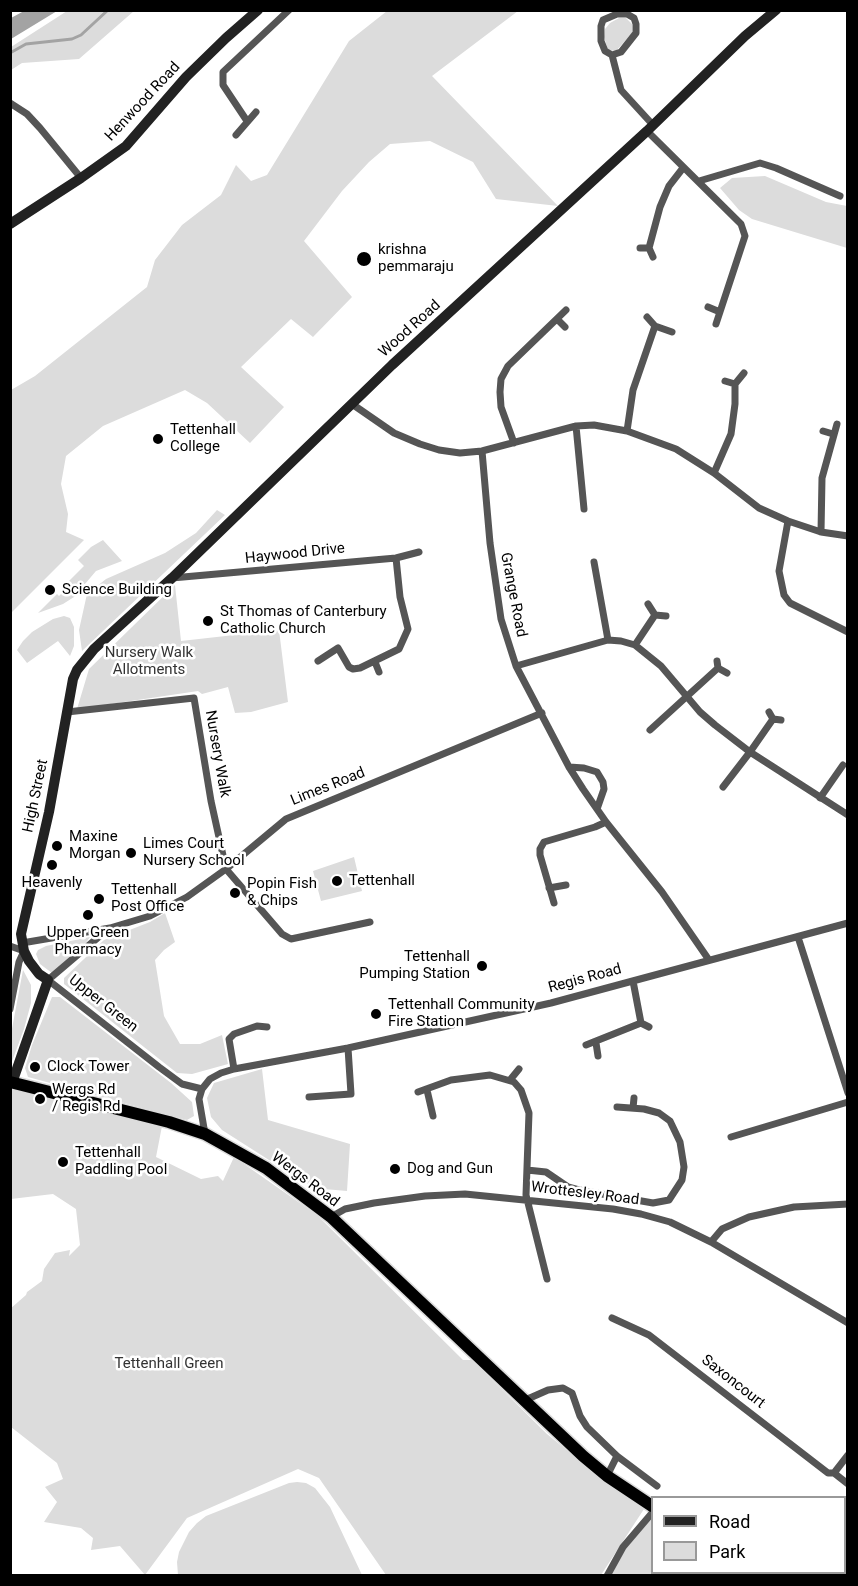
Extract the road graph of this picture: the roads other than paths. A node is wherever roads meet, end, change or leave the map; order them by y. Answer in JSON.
{"nodes":[{"id":1,"x":258,"y":10,"type":"edge"},
{"id":2,"x":289,"y":10,"type":"edge"},
{"id":3,"x":776,"y":10,"type":"edge"},
{"id":4,"x":612,"y":55,"type":"junction"},
{"id":5,"x":10,"y":103,"type":"edge"},
{"id":6,"x":256,"y":112,"type":"dead end"},
{"id":7,"x":247,"y":121,"type":"junction"},
{"id":8,"x":650,"y":128,"type":"junction"},
{"id":9,"x":236,"y":135,"type":"dead end"},
{"id":10,"x":683,"y":168,"type":"junction"},
{"id":11,"x":81,"y":178,"type":"junction"},
{"id":12,"x":699,"y":181,"type":"junction"},
{"id":13,"x":840,"y":196,"type":"dead end"},
{"id":14,"x":10,"y":224,"type":"edge"},
{"id":15,"x":640,"y":248,"type":"dead end"},
{"id":16,"x":650,"y":248,"type":"junction"},
{"id":17,"x":653,"y":257,"type":"dead end"},
{"id":18,"x":708,"y":308,"type":"dead end"},
{"id":19,"x":566,"y":310,"type":"dead end"},
{"id":20,"x":720,"y":312,"type":"junction"},
{"id":21,"x":647,"y":317,"type":"dead end"},
{"id":22,"x":558,"y":320,"type":"junction"},
{"id":23,"x":716,"y":324,"type":"dead end"},
{"id":24,"x":655,"y":326,"type":"junction"},
{"id":25,"x":565,"y":327,"type":"dead end"},
{"id":26,"x":672,"y":332,"type":"dead end"},
{"id":27,"x":744,"y":373,"type":"dead end"},
{"id":28,"x":725,"y":381,"type":"dead end"},
{"id":29,"x":735,"y":384,"type":"junction"},
{"id":30,"x":352,"y":404,"type":"junction"},
{"id":31,"x":837,"y":424,"type":"dead end"},
{"id":32,"x":576,"y":426,"type":"junction"},
{"id":33,"x":627,"y":431,"type":"junction"},
{"id":34,"x":823,"y":431,"type":"dead end"},
{"id":35,"x":833,"y":434,"type":"junction"},
{"id":36,"x":514,"y":443,"type":"junction"},
{"id":37,"x":482,"y":451,"type":"junction"},
{"id":38,"x":714,"y":473,"type":"junction"},
{"id":39,"x":584,"y":509,"type":"dead end"},
{"id":40,"x":788,"y":521,"type":"junction"},
{"id":41,"x":821,"y":532,"type":"junction"},
{"id":42,"x":848,"y":536,"type":"edge"},
{"id":43,"x":419,"y":552,"type":"dead end"},
{"id":44,"x":396,"y":558,"type":"junction"},
{"id":45,"x":594,"y":562,"type":"dead end"},
{"id":46,"x":172,"y":578,"type":"junction"},
{"id":47,"x":648,"y":604,"type":"dead end"},
{"id":48,"x":655,"y":615,"type":"junction"},
{"id":49,"x":666,"y":616,"type":"dead end"},
{"id":50,"x":848,"y":632,"type":"edge"},
{"id":51,"x":608,"y":640,"type":"junction"},
{"id":52,"x":635,"y":645,"type":"junction"},
{"id":53,"x":318,"y":661,"type":"dead end"},
{"id":54,"x":375,"y":662,"type":"junction"},
{"id":55,"x":516,"y":666,"type":"junction"},
{"id":56,"x":380,"y":672,"type":"dead end"},
{"id":57,"x":727,"y":673,"type":"dead end"},
{"id":58,"x":73,"y":679,"type":"joint"},
{"id":59,"x":687,"y":697,"type":"junction"},
{"id":60,"x":67,"y":712,"type":"junction"},
{"id":61,"x":542,"y":713,"type":"junction"},
{"id":62,"x":774,"y":717,"type":"dead end"},
{"id":63,"x":650,"y":730,"type":"dead end"},
{"id":64,"x":750,"y":752,"type":"junction"},
{"id":65,"x":843,"y":765,"type":"dead end"},
{"id":66,"x":569,"y":767,"type":"junction"},
{"id":67,"x":723,"y":787,"type":"dead end"},
{"id":68,"x":820,"y":798,"type":"junction"},
{"id":69,"x":597,"y":808,"type":"junction"},
{"id":70,"x":848,"y":816,"type":"edge"},
{"id":71,"x":606,"y":822,"type":"junction"},
{"id":72,"x":226,"y":869,"type":"junction"},
{"id":73,"x":566,"y":885,"type":"dead end"},
{"id":74,"x":549,"y":888,"type":"junction"},
{"id":75,"x":554,"y":903,"type":"dead end"},
{"id":76,"x":370,"y":922,"type":"dead end"},
{"id":77,"x":848,"y":923,"type":"edge"},
{"id":78,"x":110,"y":928,"type":"junction"},
{"id":79,"x":798,"y":937,"type":"junction"},
{"id":80,"x":10,"y":946,"type":"edge"},
{"id":81,"x":23,"y":947,"type":"junction"},
{"id":82,"x":709,"y":960,"type":"junction"},
{"id":83,"x":48,"y":980,"type":"junction"},
{"id":84,"x":633,"y":981,"type":"junction"},
{"id":85,"x":10,"y":1009,"type":"edge"},
{"id":86,"x":641,"y":1023,"type":"junction"},
{"id":87,"x":649,"y":1027,"type":"dead end"},
{"id":88,"x":267,"y":1028,"type":"dead end"},
{"id":89,"x":596,"y":1043,"type":"junction"},
{"id":90,"x":586,"y":1045,"type":"dead end"},
{"id":91,"x":348,"y":1047,"type":"junction"},
{"id":92,"x":598,"y":1056,"type":"dead end"},
{"id":93,"x":234,"y":1069,"type":"junction"},
{"id":94,"x":519,"y":1069,"type":"dead end"},
{"id":95,"x":510,"y":1080,"type":"junction"},
{"id":96,"x":11,"y":1084,"type":"edge"},
{"id":97,"x":202,"y":1089,"type":"junction"},
{"id":98,"x":427,"y":1090,"type":"junction"},
{"id":99,"x":418,"y":1092,"type":"dead end"},
{"id":100,"x":848,"y":1093,"type":"edge"},
{"id":101,"x":309,"y":1097,"type":"dead end"},
{"id":102,"x":634,"y":1098,"type":"dead end"},
{"id":103,"x":848,"y":1102,"type":"edge"},
{"id":104,"x":617,"y":1107,"type":"dead end"},
{"id":105,"x":633,"y":1108,"type":"junction"},
{"id":106,"x":433,"y":1116,"type":"dead end"},
{"id":107,"x":205,"y":1134,"type":"junction"},
{"id":108,"x":731,"y":1137,"type":"dead end"},
{"id":109,"x":527,"y":1170,"type":"junction"},
{"id":110,"x":527,"y":1201,"type":"junction"},
{"id":111,"x":848,"y":1204,"type":"edge"},
{"id":112,"x":332,"y":1218,"type":"junction"},
{"id":113,"x":711,"y":1242,"type":"junction"},
{"id":114,"x":547,"y":1279,"type":"dead end"},
{"id":115,"x":612,"y":1318,"type":"dead end"},
{"id":116,"x":848,"y":1323,"type":"edge"},
{"id":117,"x":523,"y":1401,"type":"junction"},
{"id":118,"x":848,"y":1455,"type":"edge"},
{"id":119,"x":617,"y":1456,"type":"junction"},
{"id":120,"x":834,"y":1473,"type":"junction"},
{"id":121,"x":607,"y":1476,"type":"junction"},
{"id":122,"x":848,"y":1484,"type":"edge"},
{"id":123,"x":657,"y":1486,"type":"dead end"},
{"id":124,"x":651,"y":1505,"type":"edge"},
{"id":125,"x":651,"y":1514,"type":"edge"},
{"id":126,"x":607,"y":1575,"type":"edge"}],
"edges":[{"from":1,"to":11,"type":"street","name":"Henwood Road"},
{"from":2,"to":7,"type":"street"},
{"from":3,"to":8,"type":"street","name":"Wood Road"},
{"from":4,"to":4,"type":"street"},
{"from":4,"to":8,"type":"street"},
{"from":5,"to":11,"type":"street"},
{"from":6,"to":7,"type":"street"},
{"from":7,"to":9,"type":"street"},
{"from":8,"to":10,"type":"street"},
{"from":8,"to":30,"type":"street","name":"Wood Road"},
{"from":10,"to":12,"type":"street"},
{"from":10,"to":16,"type":"street"},
{"from":11,"to":14,"type":"street","name":"Henwood Road"},
{"from":12,"to":13,"type":"street"},
{"from":12,"to":20,"type":"street"},
{"from":15,"to":16,"type":"street"},
{"from":16,"to":17,"type":"street"},
{"from":18,"to":20,"type":"street"},
{"from":19,"to":22,"type":"street"},
{"from":20,"to":23,"type":"street"},
{"from":21,"to":24,"type":"street"},
{"from":22,"to":25,"type":"street"},
{"from":22,"to":36,"type":"street"},
{"from":24,"to":26,"type":"street"},
{"from":24,"to":33,"type":"street"},
{"from":27,"to":29,"type":"street"},
{"from":28,"to":29,"type":"street"},
{"from":29,"to":38,"type":"street"},
{"from":30,"to":37,"type":"street"},
{"from":30,"to":46,"type":"street","name":"Wood Road"},
{"from":31,"to":35,"type":"street"},
{"from":32,"to":33,"type":"street"},
{"from":32,"to":36,"type":"street"},
{"from":32,"to":39,"type":"street"},
{"from":33,"to":38,"type":"street"},
{"from":34,"to":35,"type":"street"},
{"from":35,"to":41,"type":"street"},
{"from":36,"to":37,"type":"street"},
{"from":37,"to":55,"type":"street","name":"Grange Road"},
{"from":38,"to":40,"type":"street"},
{"from":40,"to":41,"type":"street"},
{"from":40,"to":50,"type":"street"},
{"from":41,"to":42,"type":"street"},
{"from":43,"to":44,"type":"street","name":"Haywood Drive"},
{"from":44,"to":46,"type":"street","name":"Haywood Drive"},
{"from":44,"to":54,"type":"street"},
{"from":45,"to":51,"type":"street"},
{"from":46,"to":58,"type":"street","name":"Wood Road"},
{"from":47,"to":48,"type":"street"},
{"from":48,"to":49,"type":"street"},
{"from":48,"to":52,"type":"street"},
{"from":51,"to":52,"type":"street"},
{"from":51,"to":55,"type":"street"},
{"from":52,"to":59,"type":"street"},
{"from":53,"to":54,"type":"street"},
{"from":54,"to":56,"type":"street"},
{"from":55,"to":61,"type":"street","name":"Grange Road"},
{"from":57,"to":59,"type":"street"},
{"from":58,"to":60,"type":"street","name":"High Street"},
{"from":59,"to":63,"type":"street"},
{"from":59,"to":64,"type":"street"},
{"from":60,"to":72,"type":"street","name":"Nursery Walk"},
{"from":60,"to":81,"type":"street","name":"High Street"},
{"from":61,"to":66,"type":"street","name":"Grange Road"},
{"from":61,"to":72,"type":"street","name":"Limes Road"},
{"from":62,"to":64,"type":"street"},
{"from":64,"to":67,"type":"street"},
{"from":64,"to":68,"type":"street"},
{"from":65,"to":68,"type":"street"},
{"from":66,"to":69,"type":"street","name":"Grange Road"},
{"from":66,"to":69,"type":"street"},
{"from":68,"to":70,"type":"street"},
{"from":69,"to":71,"type":"street","name":"Grange Road"},
{"from":71,"to":74,"type":"street"},
{"from":71,"to":82,"type":"street","name":"Grange Road"},
{"from":72,"to":76,"type":"street"},
{"from":72,"to":78,"type":"street","name":"Limes Road"},
{"from":73,"to":74,"type":"street"},
{"from":74,"to":75,"type":"street"},
{"from":77,"to":79,"type":"street","name":"Regis Road"},
{"from":78,"to":81,"type":"street","name":"Limes Road"},
{"from":78,"to":83,"type":"street","name":"Limes Road"},
{"from":79,"to":82,"type":"street","name":"Regis Road"},
{"from":79,"to":100,"type":"street"},
{"from":80,"to":81,"type":"street"},
{"from":81,"to":83,"type":"street"},
{"from":81,"to":85,"type":"street"},
{"from":82,"to":84,"type":"street","name":"Regis Road"},
{"from":83,"to":96,"type":"street","name":"Upper Green"},
{"from":83,"to":97,"type":"street","name":"Upper Green"},
{"from":84,"to":86,"type":"street"},
{"from":84,"to":91,"type":"street","name":"Regis Road"},
{"from":86,"to":87,"type":"street"},
{"from":86,"to":89,"type":"street"},
{"from":88,"to":93,"type":"street"},
{"from":89,"to":90,"type":"street"},
{"from":89,"to":92,"type":"street"},
{"from":91,"to":93,"type":"street","name":"Regis Road"},
{"from":91,"to":101,"type":"street"},
{"from":93,"to":97,"type":"street","name":"Regis Road"},
{"from":94,"to":95,"type":"street"},
{"from":95,"to":98,"type":"street"},
{"from":95,"to":109,"type":"street"},
{"from":96,"to":107,"type":"highway","name":"Wergs Road"},
{"from":97,"to":107,"type":"street"},
{"from":98,"to":99,"type":"street"},
{"from":98,"to":106,"type":"street"},
{"from":102,"to":105,"type":"street"},
{"from":103,"to":108,"type":"street"},
{"from":104,"to":105,"type":"street"},
{"from":105,"to":109,"type":"street"},
{"from":107,"to":112,"type":"highway","name":"Wergs Road"},
{"from":109,"to":110,"type":"street"},
{"from":110,"to":112,"type":"street","name":"Wrottesley Road"},
{"from":110,"to":113,"type":"street","name":"Wrottesley Road"},
{"from":110,"to":114,"type":"street"},
{"from":111,"to":113,"type":"street"},
{"from":112,"to":117,"type":"highway","name":"Wergs Road"},
{"from":113,"to":116,"type":"street","name":"Wrottesley Road"},
{"from":115,"to":120,"type":"street","name":"Saxoncourt"},
{"from":117,"to":119,"type":"street"},
{"from":117,"to":121,"type":"highway","name":"Wergs Road"},
{"from":118,"to":120,"type":"street"},
{"from":119,"to":121,"type":"street"},
{"from":119,"to":123,"type":"street"},
{"from":120,"to":122,"type":"street","name":"Saxoncourt"},
{"from":121,"to":124,"type":"highway","name":"Wergs Road"},
{"from":125,"to":126,"type":"street"}]}
